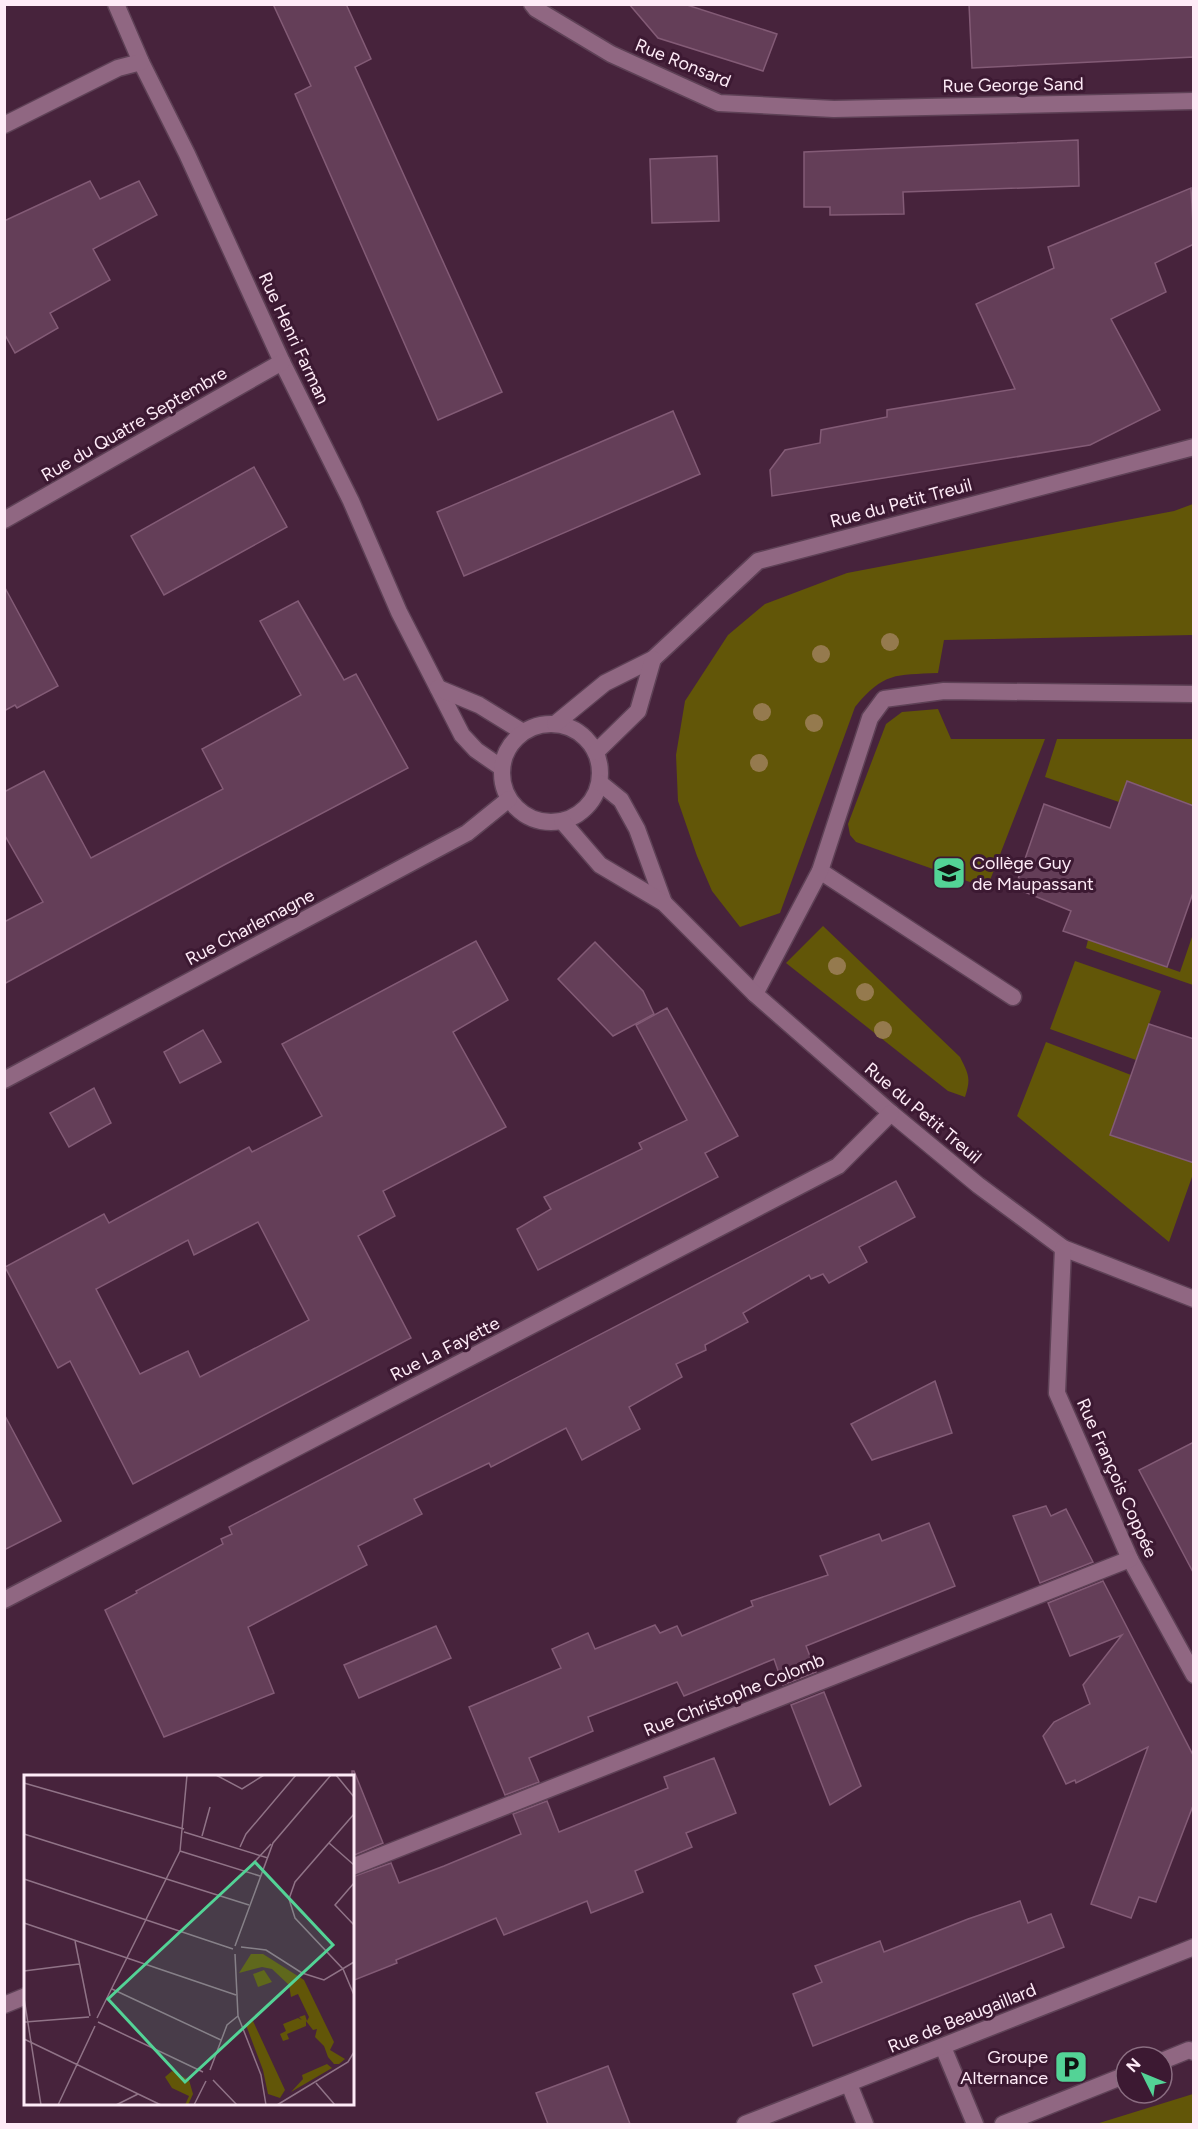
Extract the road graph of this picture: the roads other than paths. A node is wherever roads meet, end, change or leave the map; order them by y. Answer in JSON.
{"nodes":[{"id":1,"x":116,"y":4,"type":"edge"},
{"id":2,"x":532,"y":4,"type":"edge"},
{"id":3,"x":141,"y":63,"type":"junction"},
{"id":4,"x":1194,"y":101,"type":"edge"},
{"id":5,"x":834,"y":109,"type":"joint"},
{"id":6,"x":4,"y":124,"type":"edge"},
{"id":7,"x":282,"y":362,"type":"junction"},
{"id":8,"x":1194,"y":447,"type":"edge"},
{"id":9,"x":4,"y":520,"type":"edge"},
{"id":10,"x":653,"y":659,"type":"junction"},
{"id":11,"x":438,"y":688,"type":"junction"},
{"id":12,"x":1194,"y":694,"type":"edge"},
{"id":13,"x":555,"y":724,"type":"junction"},
{"id":14,"x":523,"y":732,"type":"junction"},
{"id":15,"x":596,"y":752,"type":"junction"},
{"id":16,"x":502,"y":768,"type":"junction"},
{"id":17,"x":600,"y":783,"type":"junction"},
{"id":18,"x":509,"y":799,"type":"junction"},
{"id":19,"x":562,"y":821,"type":"junction"},
{"id":20,"x":820,"y":871,"type":"junction"},
{"id":21,"x":664,"y":903,"type":"junction"},
{"id":22,"x":755,"y":994,"type":"junction"},
{"id":23,"x":1013,"y":997,"type":"dead end"},
{"id":24,"x":4,"y":1080,"type":"edge"},
{"id":25,"x":891,"y":1113,"type":"junction"},
{"id":26,"x":1063,"y":1248,"type":"junction"},
{"id":27,"x":1194,"y":1299,"type":"edge"},
{"id":28,"x":1130,"y":1559,"type":"junction"},
{"id":29,"x":4,"y":1600,"type":"edge"},
{"id":30,"x":1194,"y":1675,"type":"edge"},
{"id":31,"x":354,"y":1866,"type":"edge"},
{"id":32,"x":1194,"y":1947,"type":"edge"},
{"id":33,"x":24,"y":1997,"type":"edge"},
{"id":34,"x":4,"y":2005,"type":"edge"},
{"id":35,"x":943,"y":2047,"type":"junction"},
{"id":36,"x":1194,"y":2052,"type":"edge"},
{"id":37,"x":1174,"y":2056,"type":"edge"},
{"id":38,"x":1114,"y":2080,"type":"edge"},
{"id":39,"x":849,"y":2084,"type":"junction"},
{"id":40,"x":745,"y":2124,"type":"edge"},
{"id":41,"x":865,"y":2124,"type":"edge"},
{"id":42,"x":975,"y":2124,"type":"edge"},
{"id":43,"x":1003,"y":2124,"type":"edge"}],
"edges":[{"from":1,"to":3,"type":"street","name":"Rue Henri Farman"},
{"from":2,"to":5,"type":"street","name":"Rue Ronsard"},
{"from":3,"to":6,"type":"street"},
{"from":3,"to":7,"type":"street","name":"Rue Henri Farman"},
{"from":4,"to":5,"type":"street","name":"Rue George Sand"},
{"from":7,"to":9,"type":"street","name":"Rue du Quatre Septembre"},
{"from":7,"to":11,"type":"street","name":"Rue Henri Farman"},
{"from":8,"to":10,"type":"street","name":"Rue du Petit Treuil"},
{"from":10,"to":13,"type":"street","name":"Rue du Petit Treuil"},
{"from":10,"to":15,"type":"street"},
{"from":11,"to":14,"type":"street"},
{"from":11,"to":16,"type":"street","name":"Rue Henri Farman"},
{"from":12,"to":20,"type":"street"},
{"from":13,"to":14,"type":"street"},
{"from":13,"to":15,"type":"street"},
{"from":14,"to":16,"type":"street"},
{"from":15,"to":17,"type":"street"},
{"from":16,"to":18,"type":"street"},
{"from":17,"to":19,"type":"street"},
{"from":17,"to":21,"type":"street","name":"Rue du Petit Treuil"},
{"from":18,"to":19,"type":"street"},
{"from":18,"to":24,"type":"street","name":"Rue Charlemagne"},
{"from":19,"to":21,"type":"street","name":"Rue du Petit Treuil"},
{"from":20,"to":22,"type":"street"},
{"from":20,"to":23,"type":"street"},
{"from":21,"to":22,"type":"street","name":"Rue du Petit Treuil"},
{"from":22,"to":25,"type":"street","name":"Rue du Petit Treuil"},
{"from":25,"to":26,"type":"street","name":"Rue du Petit Treuil"},
{"from":25,"to":29,"type":"street","name":"Rue La Fayette"},
{"from":26,"to":27,"type":"street","name":"Rue du Petit Treuil"},
{"from":26,"to":28,"type":"street","name":"Rue François Coppée"},
{"from":28,"to":30,"type":"street","name":"Rue François Coppée"},
{"from":28,"to":31,"type":"street","name":"Rue Christophe Colomb"},
{"from":32,"to":35,"type":"street","name":"Rue de Beaugaillard"},
{"from":33,"to":34,"type":"street"},
{"from":35,"to":39,"type":"street","name":"Rue de Beaugaillard"},
{"from":35,"to":42,"type":"street"},
{"from":36,"to":37,"type":"street"},
{"from":38,"to":43,"type":"street"},
{"from":39,"to":40,"type":"street","name":"Rue de Beaugaillard"},
{"from":39,"to":41,"type":"street"}]}
